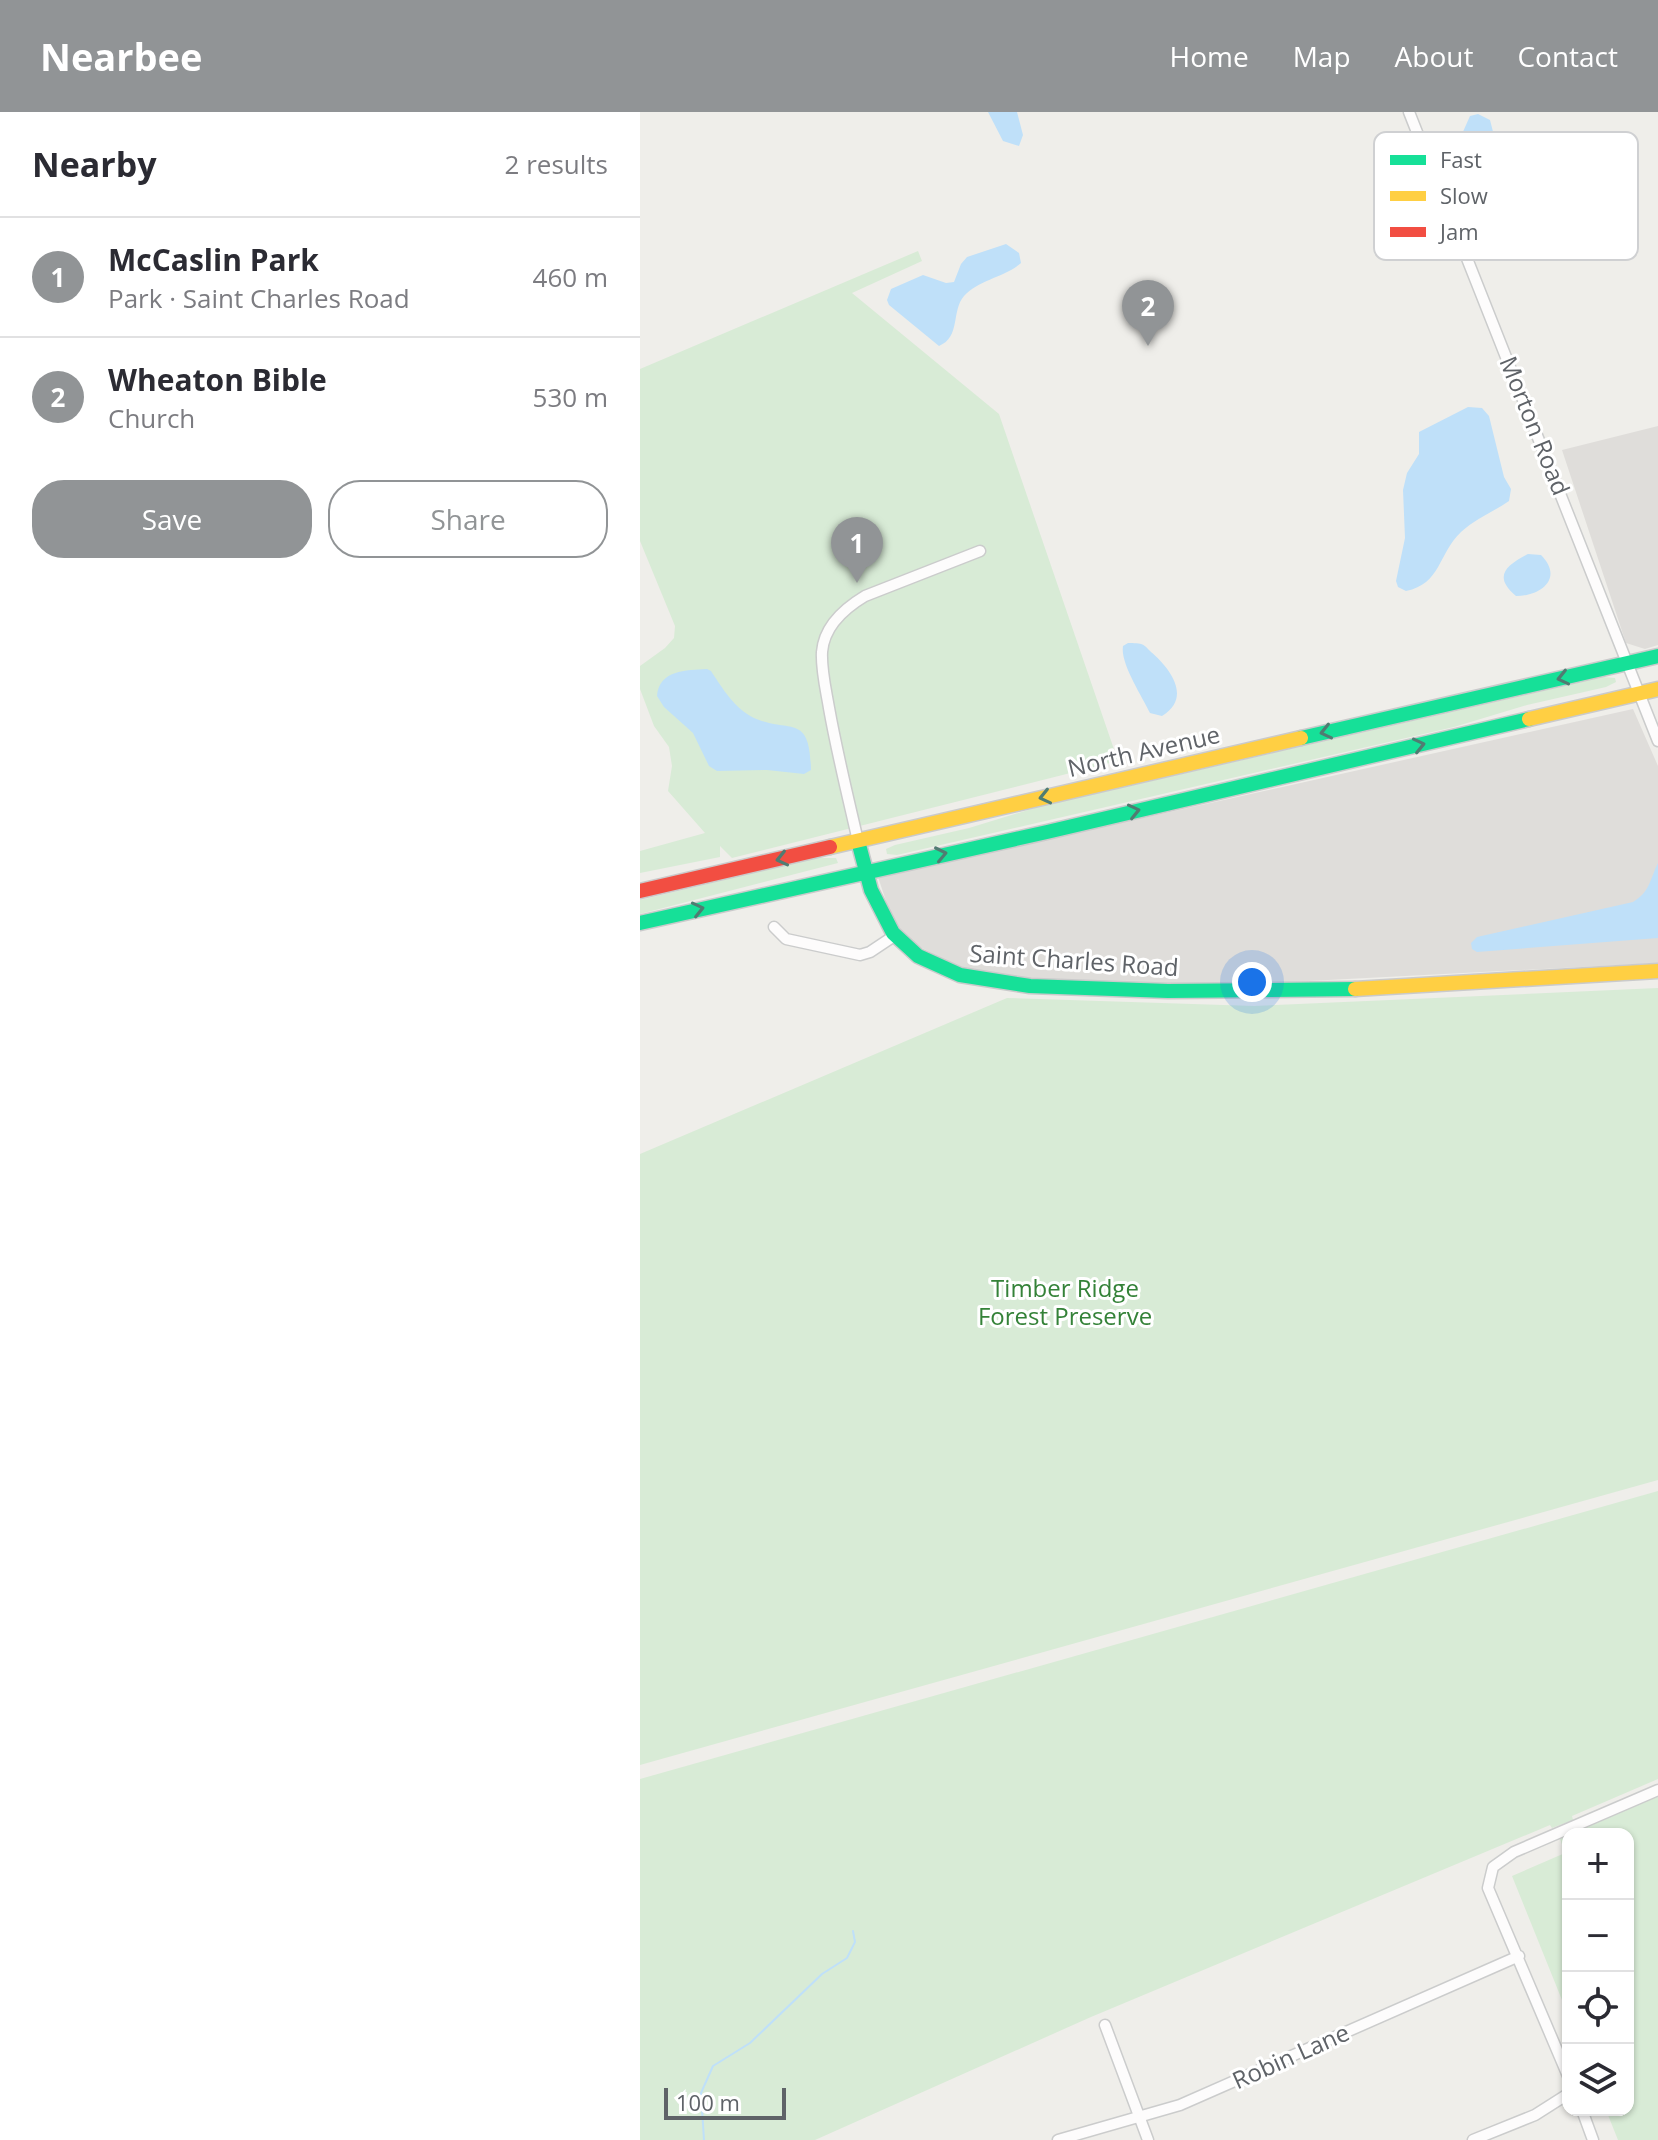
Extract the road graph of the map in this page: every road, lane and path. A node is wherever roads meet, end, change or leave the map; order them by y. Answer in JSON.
{"nodes":[{"id":1,"x":1409,"y":112,"type":"edge"},
{"id":2,"x":1417,"y":132,"type":"edge"},
{"id":3,"x":1468,"y":260,"type":"edge"},
{"id":4,"x":980,"y":551,"type":"dead end"},
{"id":5,"x":1658,"y":656,"type":"edge"},
{"id":6,"x":1627,"y":663,"type":"junction"},
{"id":7,"x":1658,"y":689,"type":"edge"},
{"id":8,"x":1640,"y":693,"type":"junction"},
{"id":9,"x":1658,"y":741,"type":"edge"},
{"id":10,"x":858,"y":841,"type":"junction"},
{"id":11,"x":865,"y":871,"type":"junction"},
{"id":12,"x":640,"y":891,"type":"edge"},
{"id":13,"x":640,"y":923,"type":"edge"},
{"id":14,"x":774,"y":927,"type":"dead end"},
{"id":15,"x":894,"y":936,"type":"junction"},
{"id":16,"x":1658,"y":971,"type":"edge"},
{"id":17,"x":1658,"y":1790,"type":"edge"},
{"id":18,"x":1519,"y":1956,"type":"junction"},
{"id":19,"x":1105,"y":2025,"type":"dead end"},
{"id":20,"x":1562,"y":2061,"type":"edge"},
{"id":21,"x":1562,"y":2098,"type":"edge"},
{"id":22,"x":1141,"y":2116,"type":"junction"},
{"id":23,"x":1584,"y":2116,"type":"edge"},
{"id":24,"x":1058,"y":2140,"type":"edge"},
{"id":25,"x":1148,"y":2140,"type":"edge"},
{"id":26,"x":1473,"y":2140,"type":"edge"},
{"id":27,"x":1593,"y":2140,"type":"edge"}],
"edges":[{"from":1,"to":2,"type":"street","name":"Morton Road"},
{"from":3,"to":6,"type":"street","name":"Morton Road"},
{"from":4,"to":10,"type":"street","name":"Saint Charles Road"},
{"from":5,"to":6,"type":"main road","name":"North Avenue"},
{"from":6,"to":8,"type":"street","name":"Morton Road"},
{"from":6,"to":10,"type":"main road","name":"North Avenue","one_way":true},
{"from":7,"to":8,"type":"main road"},
{"from":8,"to":9,"type":"street","name":"Morton Road"},
{"from":11,"to":8,"type":"main road","one_way":true},
{"from":10,"to":11,"type":"main road","name":"Saint Charles Road"},
{"from":10,"to":12,"type":"main road","name":"North Avenue","one_way":true},
{"from":13,"to":11,"type":"main road","one_way":true},
{"from":11,"to":15,"type":"main road","name":"Saint Charles Road"},
{"from":14,"to":15,"type":"street"},
{"from":15,"to":16,"type":"main road","name":"Saint Charles Road"},
{"from":17,"to":18,"type":"street"},
{"from":18,"to":20,"type":"street"},
{"from":18,"to":22,"type":"street","name":"Robin Lane"},
{"from":19,"to":22,"type":"street"},
{"from":21,"to":26,"type":"street"},
{"from":22,"to":24,"type":"street","name":"Robin Lane"},
{"from":22,"to":25,"type":"street"},
{"from":23,"to":27,"type":"street"}]}
